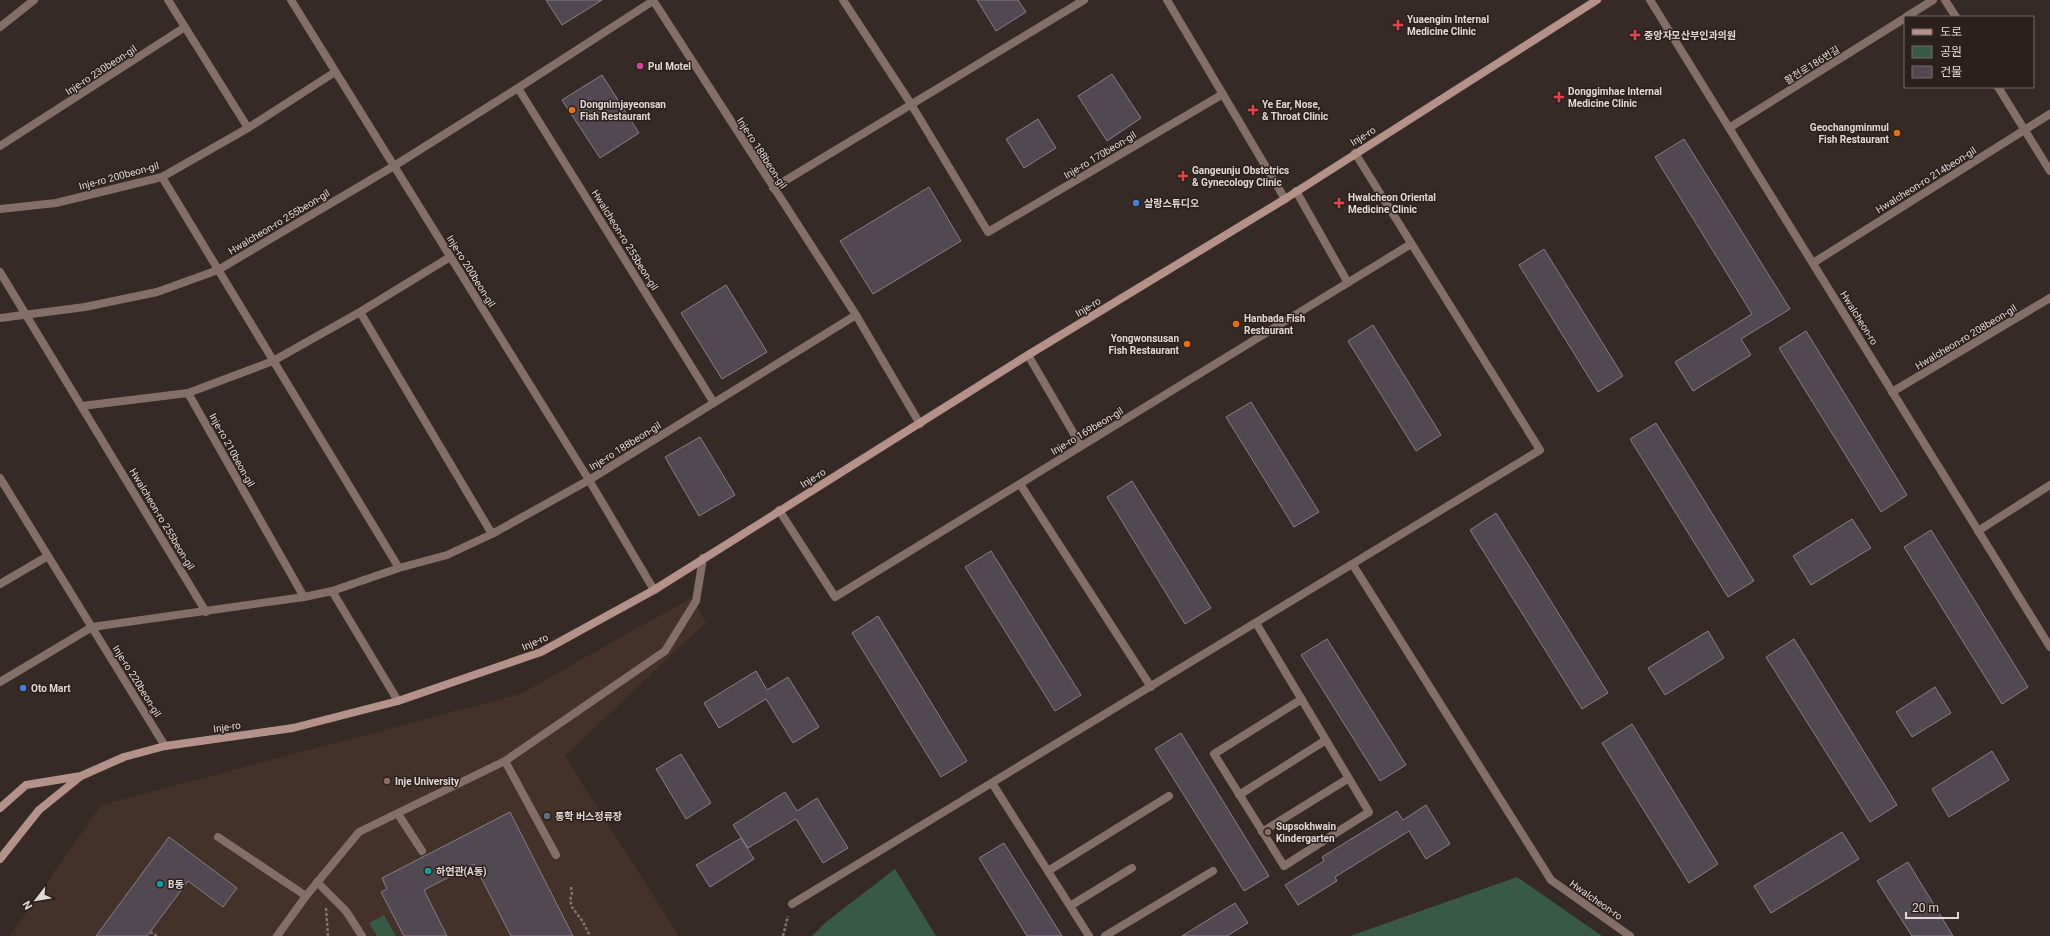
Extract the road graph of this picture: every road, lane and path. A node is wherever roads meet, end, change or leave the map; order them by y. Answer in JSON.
{"nodes":[{"id":1,"x":34,"y":0,"type":"edge"},
{"id":2,"x":168,"y":0,"type":"edge"},
{"id":3,"x":291,"y":0,"type":"edge"},
{"id":4,"x":653,"y":0,"type":"edge"},
{"id":5,"x":843,"y":0,"type":"edge"},
{"id":6,"x":1084,"y":0,"type":"edge"},
{"id":7,"x":1167,"y":0,"type":"edge"},
{"id":8,"x":1597,"y":0,"type":"edge"},
{"id":9,"x":1650,"y":0,"type":"edge"},
{"id":10,"x":1933,"y":0,"type":"edge"},
{"id":11,"x":1945,"y":0,"type":"edge"},
{"id":12,"x":1908,"y":16,"type":"edge"},
{"id":13,"x":1955,"y":16,"type":"edge"},
{"id":14,"x":1904,"y":18,"type":"edge"},
{"id":15,"x":0,"y":27,"type":"edge"},
{"id":16,"x":185,"y":27,"type":"junction"},
{"id":17,"x":335,"y":72,"type":"junction"},
{"id":18,"x":518,"y":88,"type":"junction"},
{"id":19,"x":1999,"y":88,"type":"edge"},
{"id":20,"x":1223,"y":94,"type":"junction"},
{"id":21,"x":911,"y":104,"type":"junction"},
{"id":22,"x":2050,"y":114,"type":"edge"},
{"id":23,"x":248,"y":128,"type":"junction"},
{"id":24,"x":1730,"y":128,"type":"junction"},
{"id":25,"x":2024,"y":130,"type":"junction"},
{"id":26,"x":0,"y":146,"type":"edge"},
{"id":27,"x":1355,"y":153,"type":"junction"},
{"id":28,"x":394,"y":166,"type":"junction"},
{"id":29,"x":2050,"y":171,"type":"edge"},
{"id":30,"x":162,"y":177,"type":"junction"},
{"id":31,"x":773,"y":188,"type":"junction"},
{"id":32,"x":1296,"y":191,"type":"junction"},
{"id":33,"x":1285,"y":199,"type":"junction"},
{"id":34,"x":0,"y":209,"type":"edge"},
{"id":35,"x":1411,"y":244,"type":"junction"},
{"id":36,"x":450,"y":257,"type":"junction"},
{"id":37,"x":1813,"y":263,"type":"junction"},
{"id":38,"x":218,"y":270,"type":"junction"},
{"id":39,"x":0,"y":272,"type":"edge"},
{"id":40,"x":1348,"y":284,"type":"junction"},
{"id":41,"x":2050,"y":298,"type":"edge"},
{"id":42,"x":360,"y":312,"type":"junction"},
{"id":43,"x":25,"y":313,"type":"junction"},
{"id":44,"x":856,"y":315,"type":"junction"},
{"id":45,"x":0,"y":318,"type":"edge"},
{"id":46,"x":1028,"y":355,"type":"junction"},
{"id":47,"x":274,"y":361,"type":"junction"},
{"id":48,"x":1892,"y":392,"type":"junction"},
{"id":49,"x":188,"y":393,"type":"junction"},
{"id":50,"x":714,"y":403,"type":"junction"},
{"id":51,"x":82,"y":406,"type":"junction"},
{"id":52,"x":920,"y":424,"type":"junction"},
{"id":53,"x":1081,"y":446,"type":"junction"},
{"id":54,"x":589,"y":480,"type":"junction"},
{"id":55,"x":1,"y":482,"type":"edge"},
{"id":56,"x":1020,"y":484,"type":"junction"},
{"id":57,"x":2050,"y":485,"type":"edge"},
{"id":58,"x":779,"y":510,"type":"junction"},
{"id":59,"x":1978,"y":531,"type":"junction"},
{"id":60,"x":492,"y":534,"type":"junction"},
{"id":61,"x":48,"y":556,"type":"junction"},
{"id":62,"x":703,"y":558,"type":"junction"},
{"id":63,"x":1353,"y":565,"type":"junction"},
{"id":64,"x":399,"y":568,"type":"junction"},
{"id":65,"x":0,"y":584,"type":"edge"},
{"id":66,"x":654,"y":590,"type":"junction"},
{"id":67,"x":332,"y":591,"type":"junction"},
{"id":68,"x":304,"y":597,"type":"junction"},
{"id":69,"x":206,"y":612,"type":"junction"},
{"id":70,"x":1256,"y":623,"type":"junction"},
{"id":71,"x":92,"y":627,"type":"junction"},
{"id":72,"x":2050,"y":647,"type":"edge"},
{"id":73,"x":0,"y":682,"type":"edge"},
{"id":74,"x":1151,"y":686,"type":"junction"},
{"id":75,"x":1302,"y":699,"type":"junction"},
{"id":76,"x":398,"y":701,"type":"junction"},
{"id":77,"x":1326,"y":740,"type":"junction"},
{"id":78,"x":165,"y":746,"type":"junction"},
{"id":79,"x":505,"y":761,"type":"junction"},
{"id":80,"x":81,"y":776,"type":"junction"},
{"id":81,"x":1349,"y":778,"type":"junction"},
{"id":82,"x":992,"y":783,"type":"junction"},
{"id":83,"x":1239,"y":795,"type":"junction"},
{"id":84,"x":1169,"y":796,"type":"dead end"},
{"id":85,"x":0,"y":808,"type":"edge"},
{"id":86,"x":398,"y":814,"type":"junction"},
{"id":87,"x":1262,"y":832,"type":"junction"},
{"id":88,"x":218,"y":837,"type":"dead end"},
{"id":89,"x":422,"y":851,"type":"dead end"},
{"id":90,"x":556,"y":855,"type":"dead end"},
{"id":91,"x":0,"y":859,"type":"edge"},
{"id":92,"x":1132,"y":868,"type":"dead end"},
{"id":93,"x":1048,"y":871,"type":"junction"},
{"id":94,"x":1213,"y":871,"type":"dead end"},
{"id":95,"x":316,"y":882,"type":"junction"},
{"id":96,"x":571,"y":887,"type":"dead end"},
{"id":97,"x":306,"y":896,"type":"junction"},
{"id":98,"x":792,"y":904,"type":"joint"},
{"id":99,"x":1070,"y":906,"type":"junction"},
{"id":100,"x":150,"y":932,"type":"dead end"},
{"id":101,"x":157,"y":936,"type":"edge"},
{"id":102,"x":277,"y":936,"type":"edge"},
{"id":103,"x":362,"y":936,"type":"edge"},
{"id":104,"x":590,"y":936,"type":"edge"},
{"id":105,"x":783,"y":936,"type":"edge"},
{"id":106,"x":1089,"y":936,"type":"edge"},
{"id":107,"x":1105,"y":936,"type":"edge"},
{"id":108,"x":1630,"y":936,"type":"edge"}],
"edges":[{"from":1,"to":15,"type":"street"},
{"from":2,"to":16,"type":"street"},
{"from":3,"to":17,"type":"street","name":"Inje-ro 200beon-gil"},
{"from":4,"to":18,"type":"street","name":"Hwalcheon-ro 255beon-gil"},
{"from":4,"to":31,"type":"street","name":"Inje-ro 188beon-gil"},
{"from":5,"to":21,"type":"street"},
{"from":6,"to":21,"type":"street"},
{"from":7,"to":20,"type":"street"},
{"from":8,"to":27,"type":"main road","name":"Inje-ro"},
{"from":9,"to":24,"type":"street","name":"Hwalcheon-ro"},
{"from":10,"to":12,"type":"street","name":"활천로186번길"},
{"from":11,"to":13,"type":"street"},
{"from":14,"to":24,"type":"street","name":"활천로186번길"},
{"from":16,"to":23,"type":"street"},
{"from":16,"to":26,"type":"street","name":"Inje-ro 230beon-gil"},
{"from":17,"to":23,"type":"street","name":"Inje-ro 200beon-gil"},
{"from":17,"to":28,"type":"street","name":"Inje-ro 200beon-gil"},
{"from":18,"to":28,"type":"street","name":"Hwalcheon-ro 255beon-gil"},
{"from":18,"to":50,"type":"street","name":"Hwalcheon-ro 255beon-gil"},
{"from":19,"to":25,"type":"street"},
{"from":20,"to":21,"type":"street","name":"Inje-ro 170beon-gil"},
{"from":20,"to":33,"type":"street"},
{"from":21,"to":31,"type":"street"},
{"from":22,"to":25,"type":"street","name":"Hwalcheon-ro 214beon-gil"},
{"from":23,"to":30,"type":"street","name":"Inje-ro 200beon-gil"},
{"from":24,"to":37,"type":"street","name":"Hwalcheon-ro"},
{"from":25,"to":29,"type":"street"},
{"from":25,"to":37,"type":"street","name":"Hwalcheon-ro 214beon-gil"},
{"from":27,"to":32,"type":"main road","name":"Inje-ro"},
{"from":27,"to":35,"type":"street"},
{"from":28,"to":36,"type":"street","name":"Inje-ro 200beon-gil"},
{"from":28,"to":38,"type":"street","name":"Hwalcheon-ro 255beon-gil"},
{"from":30,"to":34,"type":"street","name":"Inje-ro 200beon-gil"},
{"from":30,"to":38,"type":"street"},
{"from":31,"to":44,"type":"street","name":"Inje-ro 188beon-gil"},
{"from":32,"to":33,"type":"main road","name":"Inje-ro"},
{"from":32,"to":40,"type":"street"},
{"from":33,"to":46,"type":"main road","name":"Inje-ro"},
{"from":35,"to":40,"type":"street","name":"Inje-ro 169beon-gil"},
{"from":35,"to":63,"type":"street"},
{"from":36,"to":42,"type":"street"},
{"from":36,"to":54,"type":"street","name":"Inje-ro 200beon-gil"},
{"from":37,"to":48,"type":"street","name":"Hwalcheon-ro"},
{"from":38,"to":43,"type":"street","name":"Hwalcheon-ro 255beon-gil"},
{"from":38,"to":47,"type":"street"},
{"from":39,"to":43,"type":"street","name":"Hwalcheon-ro 255beon-gil"},
{"from":40,"to":53,"type":"street","name":"Inje-ro 169beon-gil"},
{"from":41,"to":48,"type":"street","name":"Hwalcheon-ro 208beon-gil"},
{"from":42,"to":47,"type":"street"},
{"from":42,"to":60,"type":"street"},
{"from":43,"to":45,"type":"street","name":"Hwalcheon-ro 255beon-gil"},
{"from":43,"to":51,"type":"street","name":"Hwalcheon-ro 255beon-gil"},
{"from":44,"to":50,"type":"street","name":"Inje-ro 188beon-gil"},
{"from":44,"to":52,"type":"street","name":"Inje-ro 188beon-gil"},
{"from":46,"to":52,"type":"main road","name":"Inje-ro"},
{"from":46,"to":53,"type":"street"},
{"from":47,"to":49,"type":"street"},
{"from":47,"to":64,"type":"street"},
{"from":48,"to":59,"type":"street","name":"Hwalcheon-ro"},
{"from":49,"to":51,"type":"street"},
{"from":49,"to":68,"type":"street","name":"Inje-ro 210beon-gil"},
{"from":50,"to":54,"type":"street","name":"Inje-ro 188beon-gil"},
{"from":51,"to":69,"type":"street","name":"Hwalcheon-ro 255beon-gil"},
{"from":52,"to":58,"type":"main road","name":"Inje-ro"},
{"from":53,"to":56,"type":"street","name":"Inje-ro 169beon-gil"},
{"from":54,"to":60,"type":"street"},
{"from":54,"to":66,"type":"street","name":"Inje-ro 200beon-gil"},
{"from":55,"to":61,"type":"street","name":"Inje-ro 220beon-gil"},
{"from":56,"to":58,"type":"street","name":"Inje-ro 169beon-gil"},
{"from":56,"to":74,"type":"street"},
{"from":57,"to":59,"type":"street"},
{"from":58,"to":62,"type":"main road","name":"Inje-ro"},
{"from":59,"to":72,"type":"street","name":"Hwalcheon-ro"},
{"from":60,"to":64,"type":"street"},
{"from":61,"to":65,"type":"street"},
{"from":61,"to":71,"type":"street","name":"Inje-ro 220beon-gil"},
{"from":62,"to":66,"type":"main road","name":"Inje-ro"},
{"from":62,"to":79,"type":"street"},
{"from":63,"to":70,"type":"street"},
{"from":63,"to":108,"type":"street","name":"Hwalcheon-ro"},
{"from":64,"to":67,"type":"street"},
{"from":66,"to":76,"type":"main road","name":"Inje-ro"},
{"from":67,"to":68,"type":"street"},
{"from":67,"to":76,"type":"street"},
{"from":68,"to":69,"type":"street"},
{"from":69,"to":71,"type":"street"},
{"from":70,"to":74,"type":"street"},
{"from":70,"to":75,"type":"street"},
{"from":71,"to":73,"type":"street"},
{"from":71,"to":78,"type":"street","name":"Inje-ro 220beon-gil"},
{"from":74,"to":82,"type":"street"},
{"from":75,"to":77,"type":"street"},
{"from":75,"to":83,"type":"street"},
{"from":76,"to":78,"type":"main road","name":"Inje-ro"},
{"from":77,"to":81,"type":"street"},
{"from":77,"to":83,"type":"street"},
{"from":78,"to":80,"type":"main road","name":"Inje-ro"},
{"from":79,"to":86,"type":"street"},
{"from":79,"to":90,"type":"street"},
{"from":80,"to":85,"type":"main road"},
{"from":80,"to":91,"type":"main road","name":"Inje-ro"},
{"from":81,"to":87,"type":"street"},
{"from":81,"to":87,"type":"street"},
{"from":82,"to":93,"type":"street"},
{"from":82,"to":98,"type":"street"},
{"from":83,"to":87,"type":"street"},
{"from":84,"to":93,"type":"street"},
{"from":86,"to":89,"type":"street"},
{"from":86,"to":95,"type":"street"},
{"from":88,"to":97,"type":"street"},
{"from":92,"to":99,"type":"street"},
{"from":93,"to":99,"type":"street"},
{"from":94,"to":107,"type":"street"},
{"from":95,"to":97,"type":"street"},
{"from":95,"to":103,"type":"street"},
{"from":96,"to":104,"type":"path"},
{"from":97,"to":102,"type":"street"},
{"from":98,"to":105,"type":"path"},
{"from":99,"to":106,"type":"street"},
{"from":100,"to":101,"type":"path"}]}
